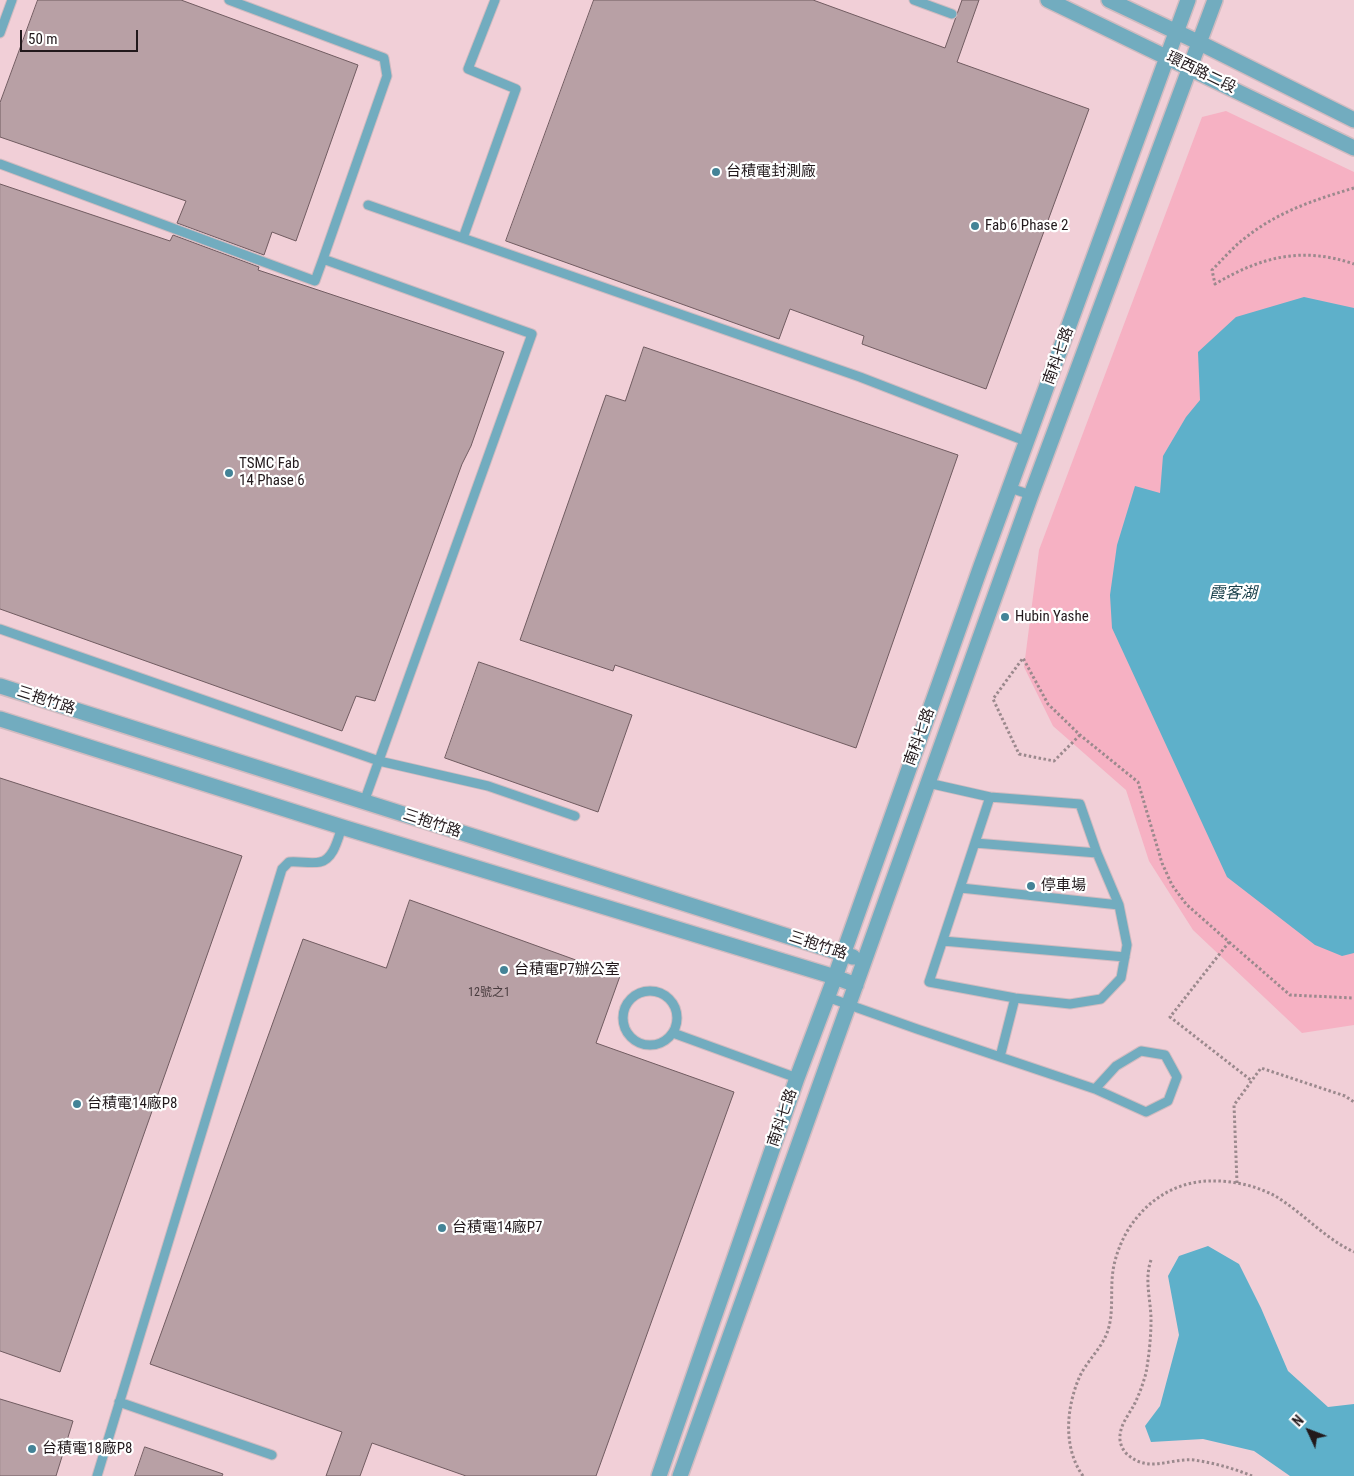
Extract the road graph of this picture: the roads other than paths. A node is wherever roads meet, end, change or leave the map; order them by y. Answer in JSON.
{"nodes":[{"id":1,"x":12,"y":0,"type":"edge"},
{"id":2,"x":229,"y":0,"type":"edge"},
{"id":3,"x":495,"y":0,"type":"edge"},
{"id":4,"x":914,"y":0,"type":"edge"},
{"id":5,"x":1048,"y":0,"type":"edge"},
{"id":6,"x":1109,"y":0,"type":"edge"},
{"id":7,"x":1188,"y":0,"type":"edge"},
{"id":8,"x":1215,"y":0,"type":"edge"},
{"id":9,"x":952,"y":14,"type":"dead end"},
{"id":10,"x":1177,"y":32,"type":"junction"},
{"id":11,"x":0,"y":33,"type":"edge"},
{"id":12,"x":1200,"y":43,"type":"junction"},
{"id":13,"x":1168,"y":57,"type":"junction"},
{"id":14,"x":1191,"y":69,"type":"junction"},
{"id":15,"x":1354,"y":120,"type":"edge"},
{"id":16,"x":1354,"y":148,"type":"edge"},
{"id":17,"x":0,"y":164,"type":"edge"},
{"id":18,"x":368,"y":205,"type":"dead end"},
{"id":19,"x":463,"y":238,"type":"junction"},
{"id":20,"x":323,"y":259,"type":"junction"},
{"id":21,"x":1028,"y":442,"type":"junction"},
{"id":22,"x":1010,"y":488,"type":"junction"},
{"id":23,"x":1032,"y":495,"type":"junction"},
{"id":24,"x":0,"y":629,"type":"edge"},
{"id":25,"x":0,"y":686,"type":"edge"},
{"id":26,"x":0,"y":719,"type":"edge"},
{"id":27,"x":379,"y":760,"type":"junction"},
{"id":28,"x":928,"y":783,"type":"junction"},
{"id":29,"x":990,"y":797,"type":"junction"},
{"id":30,"x":364,"y":802,"type":"junction"},
{"id":31,"x":576,"y":816,"type":"dead end"},
{"id":32,"x":342,"y":826,"type":"junction"},
{"id":33,"x":975,"y":843,"type":"junction"},
{"id":34,"x":1097,"y":853,"type":"junction"},
{"id":35,"x":960,"y":888,"type":"junction"},
{"id":36,"x":1119,"y":905,"type":"junction"},
{"id":37,"x":943,"y":941,"type":"junction"},
{"id":38,"x":843,"y":954,"type":"junction"},
{"id":39,"x":1125,"y":956,"type":"junction"},
{"id":40,"x":864,"y":961,"type":"junction"},
{"id":41,"x":835,"y":978,"type":"junction"},
{"id":42,"x":856,"y":985,"type":"junction"},
{"id":43,"x":827,"y":996,"type":"junction"},
{"id":44,"x":1015,"y":998,"type":"junction"},
{"id":45,"x":848,"y":1005,"type":"junction"},
{"id":46,"x":673,"y":1032,"type":"junction"},
{"id":47,"x":1000,"y":1057,"type":"junction"},
{"id":48,"x":797,"y":1078,"type":"junction"},
{"id":49,"x":1095,"y":1089,"type":"junction"},
{"id":50,"x":119,"y":1402,"type":"junction"},
{"id":51,"x":272,"y":1454,"type":"dead end"},
{"id":52,"x":96,"y":1476,"type":"edge"},
{"id":53,"x":659,"y":1476,"type":"edge"},
{"id":54,"x":680,"y":1476,"type":"edge"}],
"edges":[{"from":1,"to":11,"type":"lane"},
{"from":2,"to":20,"type":"lane"},
{"from":3,"to":19,"type":"lane"},
{"from":4,"to":9,"type":"lane"},
{"from":5,"to":13,"type":"street","name":"環西路二段"},
{"from":6,"to":10,"type":"street","name":"環西路二段"},
{"from":7,"to":10,"type":"street","name":"南科七路"},
{"from":8,"to":12,"type":"street"},
{"from":10,"to":12,"type":"street","name":"環西路二段"},
{"from":10,"to":13,"type":"street","name":"南科七路"},
{"from":12,"to":14,"type":"street","name":"南科七路"},
{"from":12,"to":15,"type":"street","name":"環西路二段"},
{"from":13,"to":14,"type":"street","name":"環西路二段"},
{"from":13,"to":21,"type":"street","name":"南科七路"},
{"from":14,"to":16,"type":"street","name":"環西路二段"},
{"from":14,"to":23,"type":"street","name":"南科七路"},
{"from":17,"to":20,"type":"lane"},
{"from":18,"to":19,"type":"lane"},
{"from":19,"to":21,"type":"lane"},
{"from":20,"to":27,"type":"lane"},
{"from":21,"to":22,"type":"street","name":"南科七路"},
{"from":22,"to":23,"type":"lane"},
{"from":22,"to":38,"type":"street","name":"南科七路"},
{"from":23,"to":28,"type":"street","name":"南科七路"},
{"from":24,"to":27,"type":"lane"},
{"from":25,"to":30,"type":"street","name":"三抱竹路"},
{"from":26,"to":32,"type":"street","name":"三抱竹路"},
{"from":27,"to":30,"type":"lane"},
{"from":27,"to":31,"type":"lane"},
{"from":28,"to":29,"type":"lane"},
{"from":28,"to":40,"type":"street","name":"南科七路"},
{"from":29,"to":33,"type":"lane"},
{"from":29,"to":34,"type":"lane"},
{"from":30,"to":38,"type":"street","name":"三抱竹路"},
{"from":32,"to":41,"type":"street","name":"三抱竹路"},
{"from":32,"to":50,"type":"lane"},
{"from":33,"to":34,"type":"lane"},
{"from":33,"to":35,"type":"lane"},
{"from":34,"to":36,"type":"lane"},
{"from":35,"to":36,"type":"lane"},
{"from":35,"to":37,"type":"lane"},
{"from":36,"to":39,"type":"lane"},
{"from":37,"to":39,"type":"lane"},
{"from":37,"to":44,"type":"lane"},
{"from":38,"to":40,"type":"street","name":"三抱竹路"},
{"from":38,"to":41,"type":"street","name":"南科七路"},
{"from":39,"to":44,"type":"lane"},
{"from":40,"to":42,"type":"street","name":"南科七路"},
{"from":41,"to":42,"type":"street","name":"三抱竹路"},
{"from":41,"to":43,"type":"street","name":"南科七路"},
{"from":42,"to":45,"type":"street","name":"南科七路"},
{"from":43,"to":45,"type":"lane"},
{"from":43,"to":48,"type":"street","name":"南科七路"},
{"from":44,"to":47,"type":"lane"},
{"from":45,"to":47,"type":"lane"},
{"from":45,"to":54,"type":"street","name":"南科七路"},
{"from":46,"to":46,"type":"lane"},
{"from":46,"to":48,"type":"lane"},
{"from":47,"to":49,"type":"lane"},
{"from":48,"to":53,"type":"street","name":"南科七路"},
{"from":49,"to":49,"type":"lane"},
{"from":50,"to":51,"type":"lane"},
{"from":50,"to":52,"type":"lane"}]}
